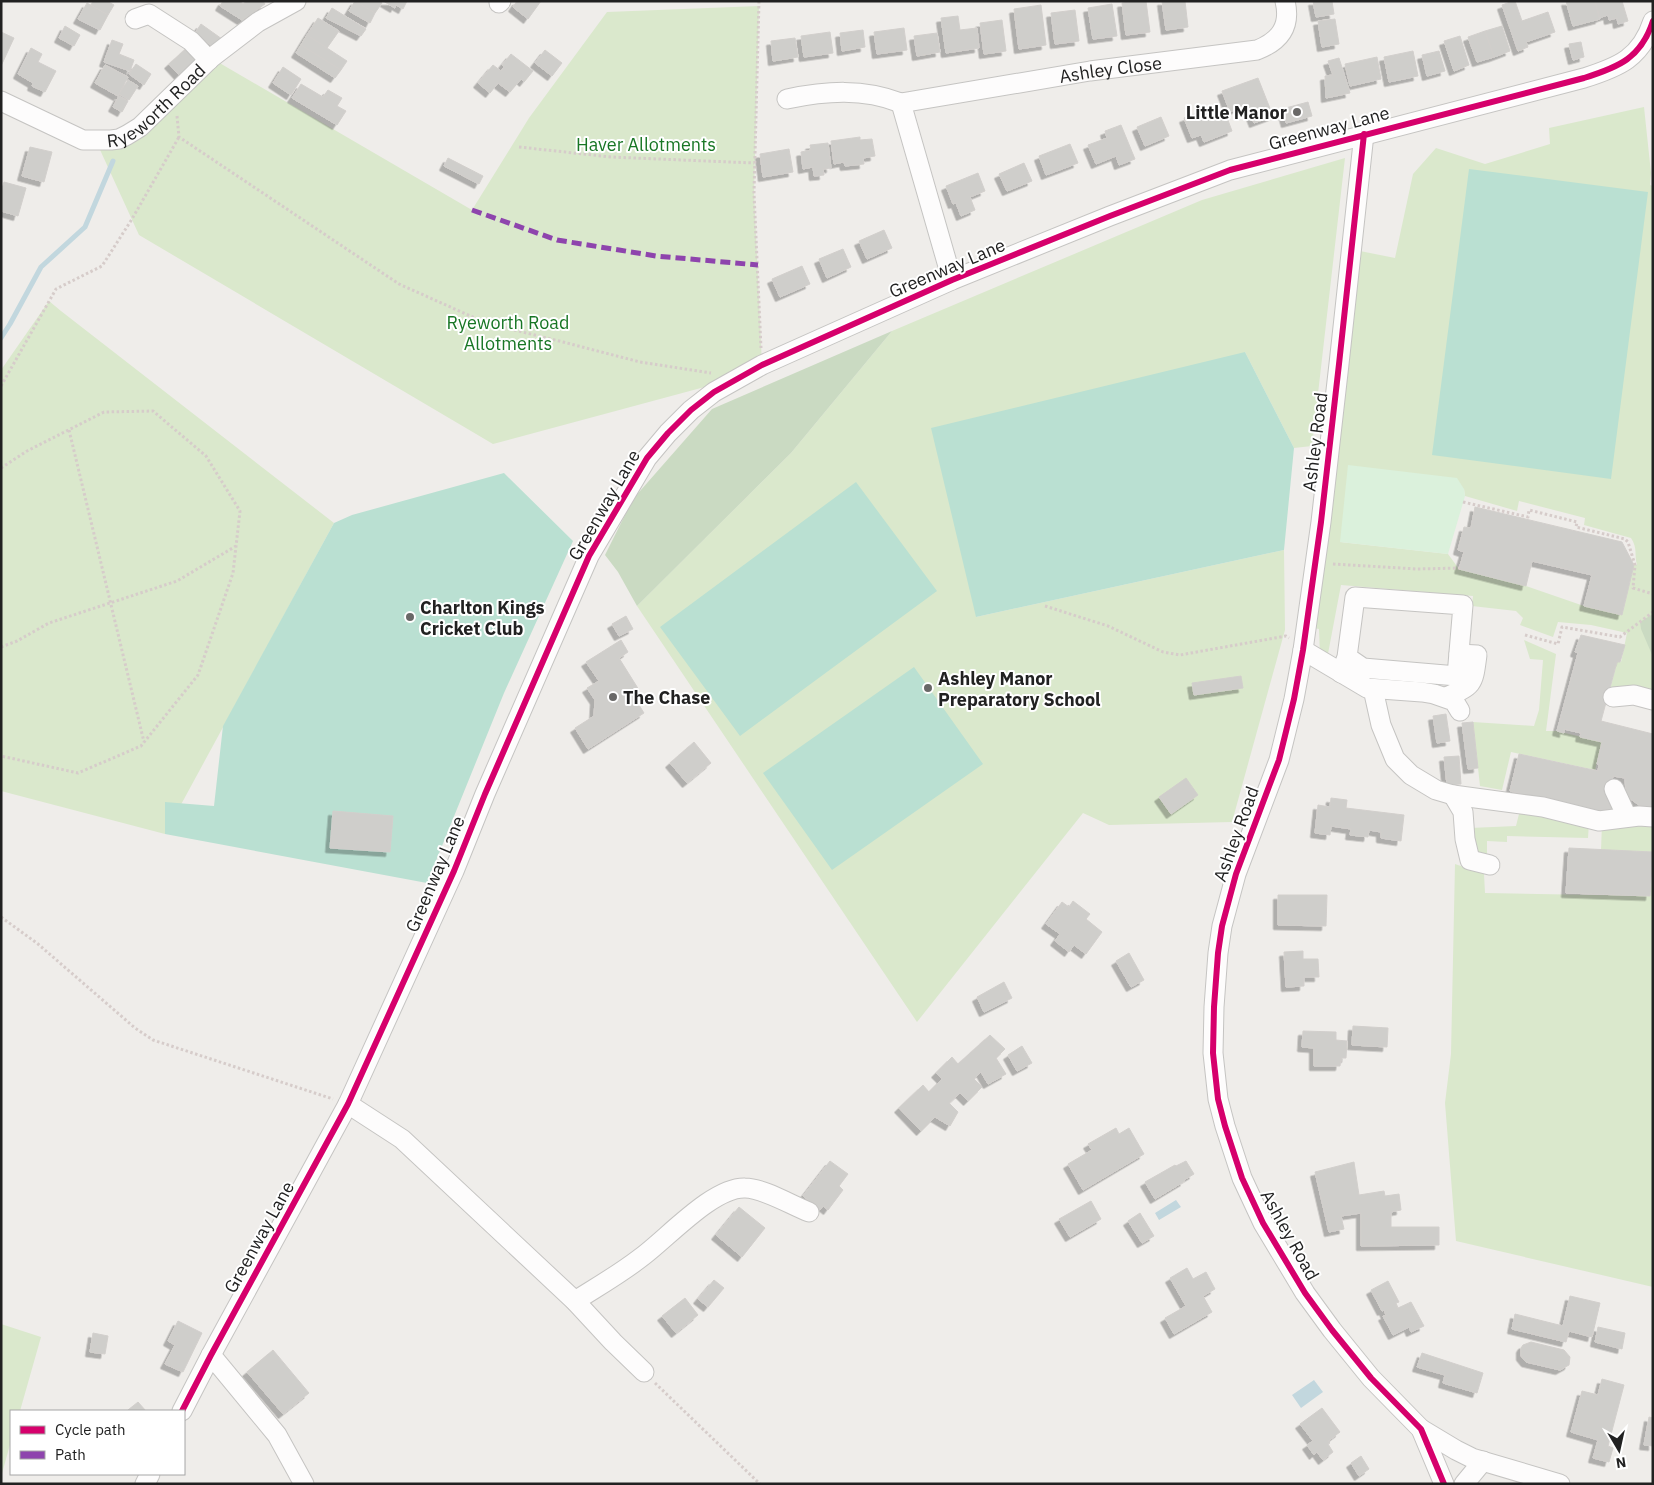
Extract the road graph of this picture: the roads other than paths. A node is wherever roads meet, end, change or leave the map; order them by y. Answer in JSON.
{"nodes":[{"id":1,"x":296,"y":1,"type":"edge"},
{"id":2,"x":1285,"y":1,"type":"edge"},
{"id":3,"x":135,"y":19,"type":"dead end"},
{"id":4,"x":1653,"y":21,"type":"edge"},
{"id":5,"x":209,"y":60,"type":"junction"},
{"id":6,"x":787,"y":99,"type":"dead end"},
{"id":7,"x":1,"y":101,"type":"edge"},
{"id":8,"x":901,"y":103,"type":"junction"},
{"id":9,"x":1364,"y":134,"type":"junction"},
{"id":10,"x":952,"y":280,"type":"junction"},
{"id":11,"x":1303,"y":648,"type":"junction"},
{"id":12,"x":1459,"y":654,"type":"junction"},
{"id":13,"x":1344,"y":665,"type":"junction"},
{"id":14,"x":1373,"y":689,"type":"junction"},
{"id":15,"x":1613,"y":697,"type":"dead end"},
{"id":16,"x":1446,"y":698,"type":"junction"},
{"id":17,"x":1653,"y":700,"type":"edge"},
{"id":18,"x":1460,"y":711,"type":"dead end"},
{"id":19,"x":1614,"y":789,"type":"dead end"},
{"id":20,"x":1453,"y":795,"type":"junction"},
{"id":21,"x":1627,"y":817,"type":"junction"},
{"id":22,"x":1653,"y":817,"type":"edge"},
{"id":23,"x":1490,"y":865,"type":"dead end"},
{"id":24,"x":348,"y":1104,"type":"junction"},
{"id":25,"x":809,"y":1212,"type":"dead end"},
{"id":26,"x":575,"y":1301,"type":"junction"},
{"id":27,"x":211,"y":1355,"type":"junction"},
{"id":28,"x":644,"y":1372,"type":"road end"},
{"id":29,"x":183,"y":1410,"type":"edge"},
{"id":30,"x":1421,"y":1429,"type":"junction"},
{"id":31,"x":1483,"y":1461,"type":"junction"},
{"id":32,"x":304,"y":1484,"type":"edge"},
{"id":33,"x":1444,"y":1484,"type":"edge"},
{"id":34,"x":1464,"y":1484,"type":"edge"},
{"id":35,"x":1560,"y":1484,"type":"edge"}],
"edges":[{"from":1,"to":5,"type":"street","name":"Ryeworth Road"},
{"from":2,"to":8,"type":"street","name":"Ashley Close"},
{"from":3,"to":5,"type":"street"},
{"from":4,"to":9,"type":"street","name":"Greenway Lane"},
{"from":5,"to":7,"type":"street","name":"Ryeworth Road"},
{"from":6,"to":8,"type":"street","name":"Ashley Close"},
{"from":8,"to":10,"type":"street"},
{"from":9,"to":10,"type":"street","name":"Greenway Lane"},
{"from":9,"to":11,"type":"street","name":"Ashley Road"},
{"from":10,"to":24,"type":"street","name":"Greenway Lane"},
{"from":11,"to":13,"type":"street"},
{"from":11,"to":30,"type":"street","name":"Ashley Road"},
{"from":12,"to":13,"type":"street"},
{"from":12,"to":13,"type":"street"},
{"from":12,"to":16,"type":"street"},
{"from":13,"to":14,"type":"street"},
{"from":14,"to":16,"type":"street"},
{"from":14,"to":20,"type":"street"},
{"from":15,"to":17,"type":"street"},
{"from":16,"to":18,"type":"street"},
{"from":19,"to":21,"type":"street"},
{"from":20,"to":21,"type":"street"},
{"from":20,"to":23,"type":"street"},
{"from":21,"to":22,"type":"street"},
{"from":24,"to":26,"type":"street"},
{"from":24,"to":27,"type":"street","name":"Greenway Lane"},
{"from":25,"to":26,"type":"street"},
{"from":26,"to":28,"type":"street"},
{"from":27,"to":29,"type":"street","name":"Greenway Lane"},
{"from":27,"to":32,"type":"street"},
{"from":30,"to":31,"type":"street"},
{"from":30,"to":33,"type":"street","name":"Ashley Road"},
{"from":31,"to":34,"type":"street"},
{"from":31,"to":35,"type":"street"}]}
